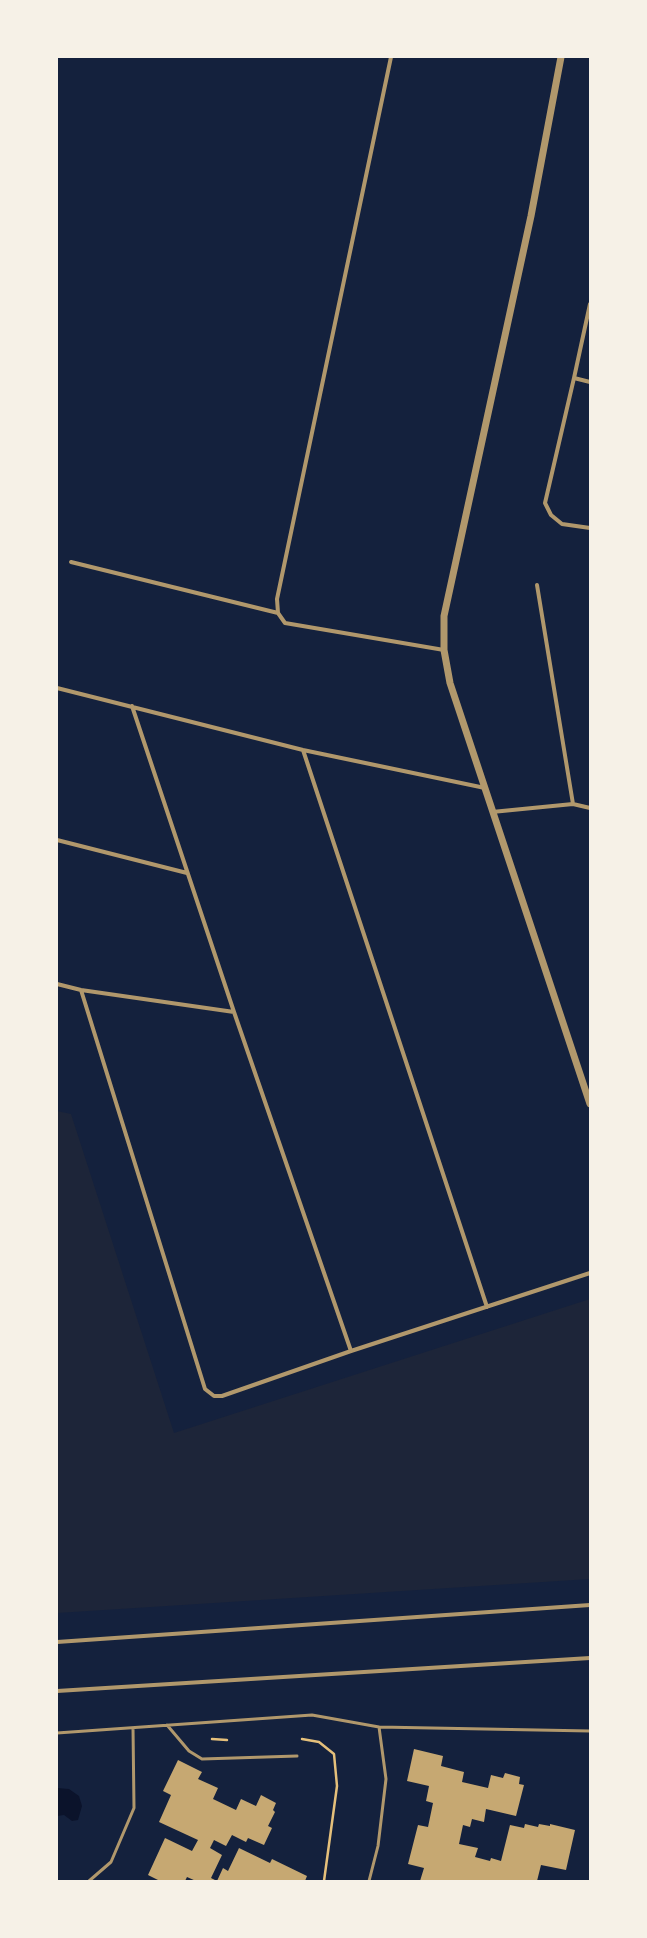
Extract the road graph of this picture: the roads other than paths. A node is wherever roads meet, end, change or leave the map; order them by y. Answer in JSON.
{"nodes":[{"id":1,"x":391,"y":57,"type":"edge"},
{"id":2,"x":561,"y":57,"type":"edge"},
{"id":3,"x":590,"y":304,"type":"edge"},
{"id":4,"x":574,"y":378,"type":"junction"},
{"id":5,"x":590,"y":382,"type":"edge"},
{"id":6,"x":590,"y":528,"type":"edge"},
{"id":7,"x":71,"y":562,"type":"dead end"},
{"id":8,"x":537,"y":586,"type":"dead end"},
{"id":9,"x":278,"y":613,"type":"junction"},
{"id":10,"x":444,"y":650,"type":"junction"},
{"id":11,"x":57,"y":688,"type":"edge"},
{"id":12,"x":132,"y":706,"type":"junction"},
{"id":13,"x":303,"y":750,"type":"junction"},
{"id":14,"x":485,"y":788,"type":"junction"},
{"id":15,"x":574,"y":804,"type":"junction"},
{"id":16,"x":590,"y":808,"type":"edge"},
{"id":17,"x":492,"y":812,"type":"junction"},
{"id":18,"x":57,"y":840,"type":"edge"},
{"id":19,"x":187,"y":872,"type":"junction"},
{"id":20,"x":57,"y":984,"type":"edge"},
{"id":21,"x":82,"y":990,"type":"junction"},
{"id":22,"x":234,"y":1012,"type":"junction"},
{"id":23,"x":590,"y":1104,"type":"edge"},
{"id":24,"x":590,"y":1273,"type":"edge"},
{"id":25,"x":488,"y":1307,"type":"junction"},
{"id":26,"x":350,"y":1351,"type":"junction"},
{"id":27,"x":590,"y":1605,"type":"edge"},
{"id":28,"x":57,"y":1642,"type":"edge"},
{"id":29,"x":590,"y":1658,"type":"edge"},
{"id":30,"x":57,"y":1691,"type":"edge"},
{"id":31,"x":167,"y":1725,"type":"junction"},
{"id":32,"x":379,"y":1727,"type":"junction"},
{"id":33,"x":133,"y":1728,"type":"junction"},
{"id":34,"x":590,"y":1731,"type":"edge"},
{"id":35,"x":57,"y":1733,"type":"edge"},
{"id":36,"x":297,"y":1756,"type":"dead end"},
{"id":37,"x":90,"y":1881,"type":"edge"},
{"id":38,"x":369,"y":1881,"type":"edge"}],
"edges":[{"from":1,"to":9,"type":"street"},
{"from":2,"to":10,"type":"street"},
{"from":3,"to":4,"type":"street"},
{"from":4,"to":5,"type":"street"},
{"from":4,"to":6,"type":"street"},
{"from":7,"to":9,"type":"street"},
{"from":8,"to":15,"type":"street"},
{"from":9,"to":10,"type":"street"},
{"from":10,"to":14,"type":"street"},
{"from":11,"to":12,"type":"street"},
{"from":12,"to":13,"type":"street"},
{"from":12,"to":19,"type":"street"},
{"from":13,"to":14,"type":"street"},
{"from":13,"to":25,"type":"street"},
{"from":14,"to":17,"type":"street"},
{"from":15,"to":16,"type":"street"},
{"from":15,"to":17,"type":"street"},
{"from":17,"to":23,"type":"street"},
{"from":18,"to":19,"type":"street"},
{"from":19,"to":22,"type":"street"},
{"from":20,"to":21,"type":"street"},
{"from":21,"to":22,"type":"street"},
{"from":21,"to":26,"type":"street"},
{"from":22,"to":26,"type":"street"},
{"from":24,"to":25,"type":"street"},
{"from":25,"to":26,"type":"street"},
{"from":27,"to":28,"type":"street"},
{"from":29,"to":30,"type":"street"},
{"from":31,"to":32,"type":"lane"},
{"from":31,"to":33,"type":"lane"},
{"from":31,"to":36,"type":"lane"},
{"from":32,"to":34,"type":"lane"},
{"from":32,"to":38,"type":"lane"},
{"from":33,"to":35,"type":"lane"},
{"from":33,"to":37,"type":"lane"}]}
